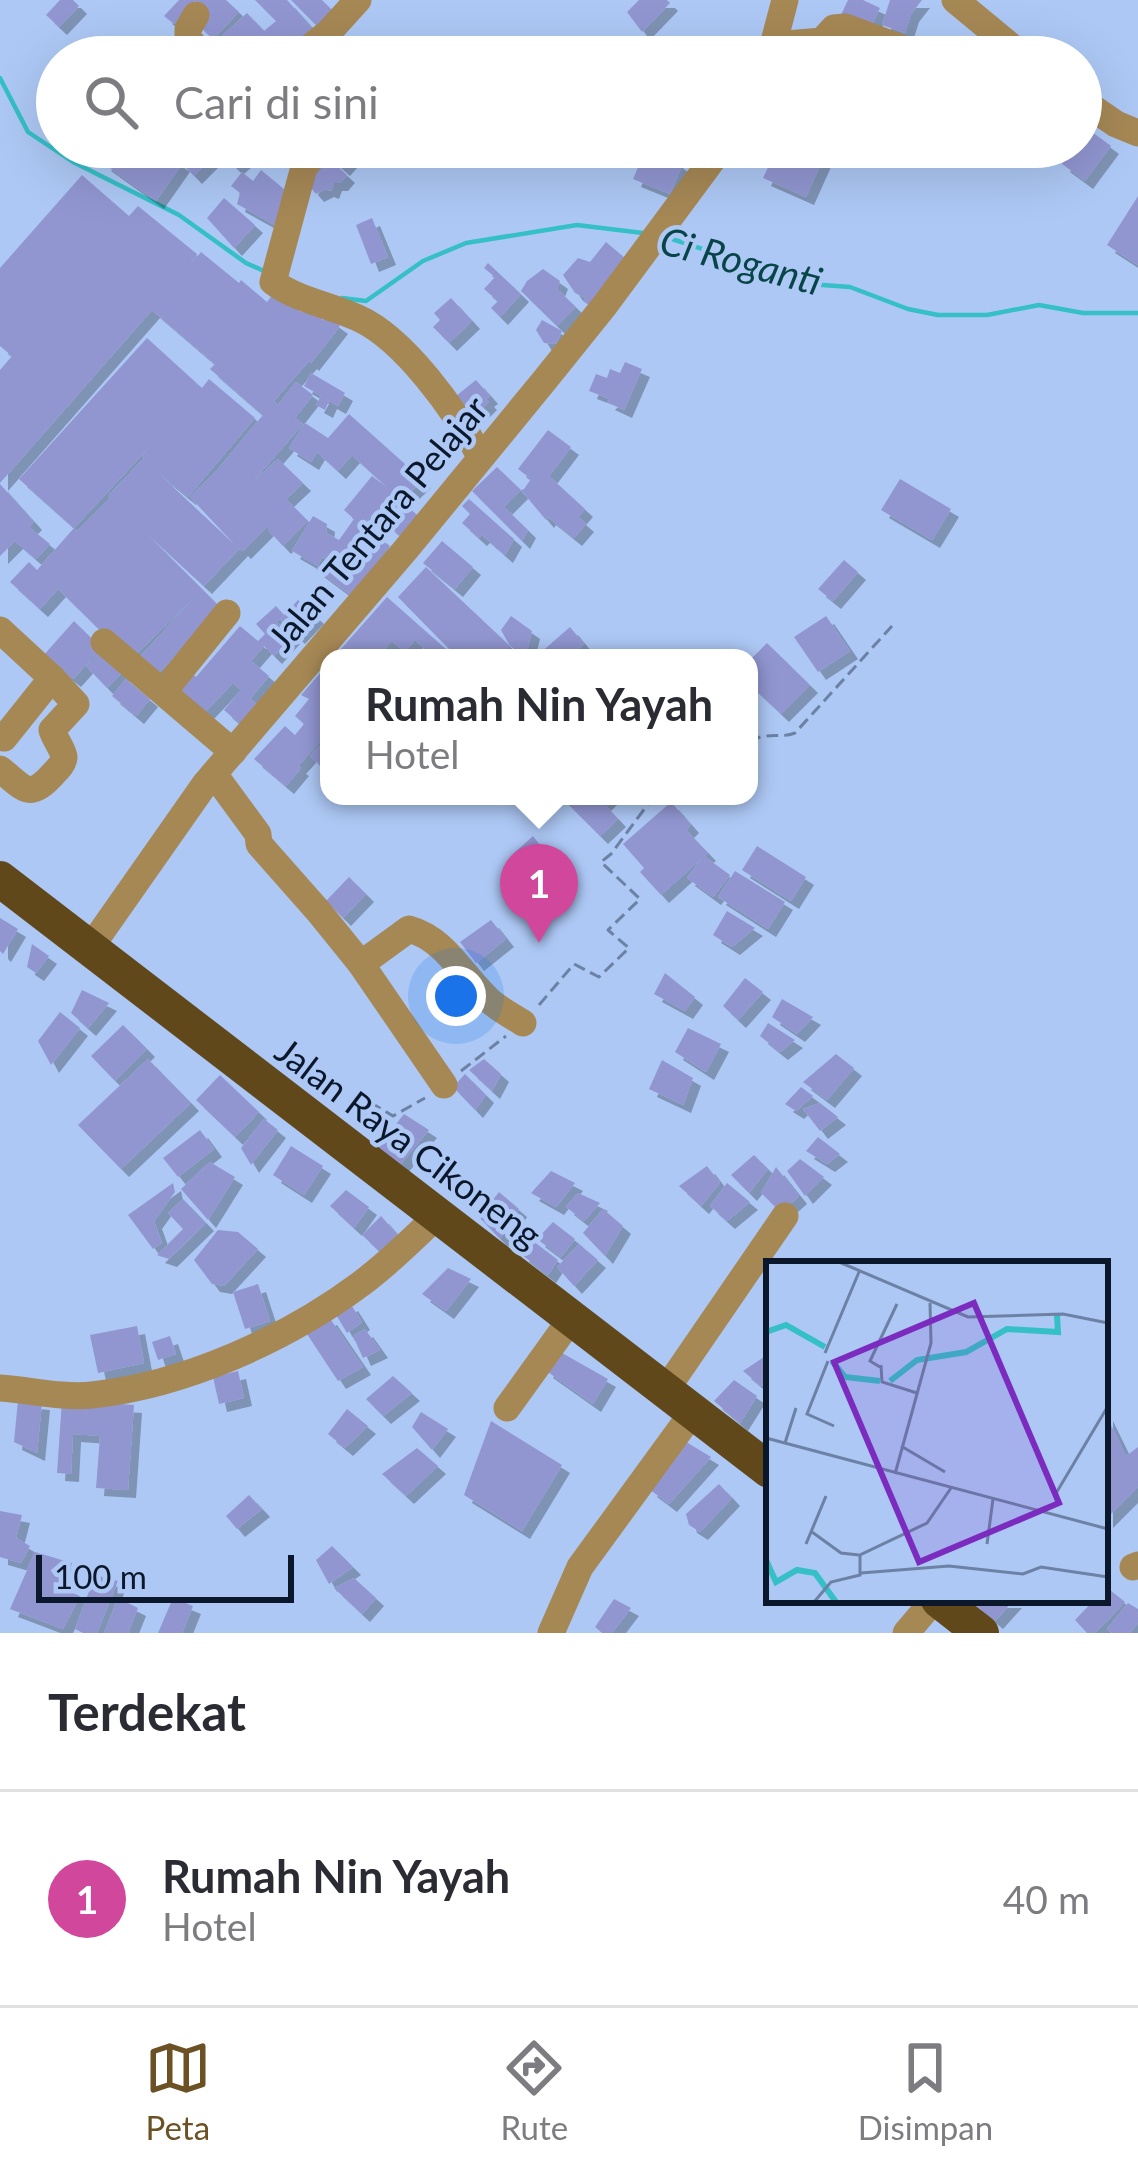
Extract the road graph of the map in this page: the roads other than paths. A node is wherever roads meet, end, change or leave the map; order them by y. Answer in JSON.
{"nodes":[{"id":1,"x":358,"y":0,"type":"edge"},
{"id":2,"x":784,"y":0,"type":"edge"},
{"id":3,"x":955,"y":0,"type":"edge"},
{"id":4,"x":986,"y":11,"type":"edge"},
{"id":5,"x":196,"y":15,"type":"dead end"},
{"id":6,"x":188,"y":36,"type":"edge"},
{"id":7,"x":324,"y":36,"type":"edge"},
{"id":8,"x":776,"y":36,"type":"edge"},
{"id":9,"x":827,"y":36,"type":"edge"},
{"id":10,"x":869,"y":36,"type":"edge"},
{"id":11,"x":1007,"y":36,"type":"edge"},
{"id":12,"x":1102,"y":114,"type":"edge"},
{"id":13,"x":1138,"y":133,"type":"edge"},
{"id":14,"x":302,"y":168,"type":"edge"},
{"id":15,"x":707,"y":168,"type":"edge"},
{"id":16,"x":480,"y":456,"type":"junction"},
{"id":17,"x":226,"y":613,"type":"dead end"},
{"id":18,"x":0,"y":630,"type":"edge"},
{"id":19,"x":104,"y":642,"type":"dead end"},
{"id":20,"x":321,"y":649,"type":"edge"},
{"id":21,"x":320,"y":650,"type":"edge"},
{"id":22,"x":52,"y":678,"type":"junction"},
{"id":23,"x":164,"y":691,"type":"junction"},
{"id":24,"x":4,"y":738,"type":"dead end"},
{"id":25,"x":233,"y":752,"type":"junction"},
{"id":26,"x":0,"y":769,"type":"edge"},
{"id":27,"x":214,"y":774,"type":"junction"},
{"id":28,"x":0,"y":879,"type":"edge"},
{"id":29,"x":90,"y":948,"type":"junction"},
{"id":30,"x":361,"y":964,"type":"junction"},
{"id":31,"x":523,"y":1023,"type":"road end"},
{"id":32,"x":444,"y":1085,"type":"road end"},
{"id":33,"x":438,"y":1215,"type":"junction"},
{"id":34,"x":785,"y":1216,"type":"dead end"},
{"id":35,"x":571,"y":1318,"type":"junction"},
{"id":36,"x":0,"y":1388,"type":"edge"},
{"id":37,"x":679,"y":1401,"type":"junction"},
{"id":38,"x":507,"y":1408,"type":"dead end"},
{"id":39,"x":766,"y":1468,"type":"edge"},
{"id":40,"x":952,"y":1617,"type":"edge"},
{"id":41,"x":551,"y":1633,"type":"edge"},
{"id":42,"x":906,"y":1633,"type":"edge"}],
"edges":[{"from":1,"to":7,"type":"street"},
{"from":2,"to":8,"type":"street"},
{"from":3,"to":4,"type":"street"},
{"from":4,"to":11,"type":"street"},
{"from":5,"to":6,"type":"street"},
{"from":9,"to":10,"type":"street"},
{"from":12,"to":13,"type":"street"},
{"from":14,"to":16,"type":"street"},
{"from":15,"to":16,"type":"street","name":"Jalan Tentara Pelajar"},
{"from":16,"to":20,"type":"street","name":"Jalan Tentara Pelajar"},
{"from":17,"to":23,"type":"street"},
{"from":18,"to":22,"type":"street"},
{"from":19,"to":23,"type":"street"},
{"from":21,"to":25,"type":"street","name":"Jalan Tentara Pelajar"},
{"from":22,"to":24,"type":"street"},
{"from":22,"to":26,"type":"street"},
{"from":23,"to":25,"type":"street"},
{"from":25,"to":27,"type":"street","name":"Jalan Tentara Pelajar"},
{"from":27,"to":29,"type":"street","name":"Jalan Tentara Pelajar"},
{"from":27,"to":30,"type":"street"},
{"from":28,"to":29,"type":"highway","name":"Jalan Raya Cikoneng"},
{"from":29,"to":33,"type":"highway","name":"Jalan Raya Cikoneng"},
{"from":30,"to":31,"type":"street"},
{"from":30,"to":32,"type":"street"},
{"from":33,"to":35,"type":"highway","name":"Jalan Raya Cikoneng"},
{"from":33,"to":36,"type":"street"},
{"from":34,"to":37,"type":"street"},
{"from":35,"to":37,"type":"highway","name":"Jalan Raya Cikoneng"},
{"from":35,"to":38,"type":"street"},
{"from":37,"to":39,"type":"highway","name":"Jalan Raya Cikoneng"},
{"from":37,"to":41,"type":"street"},
{"from":40,"to":42,"type":"street"}]}
